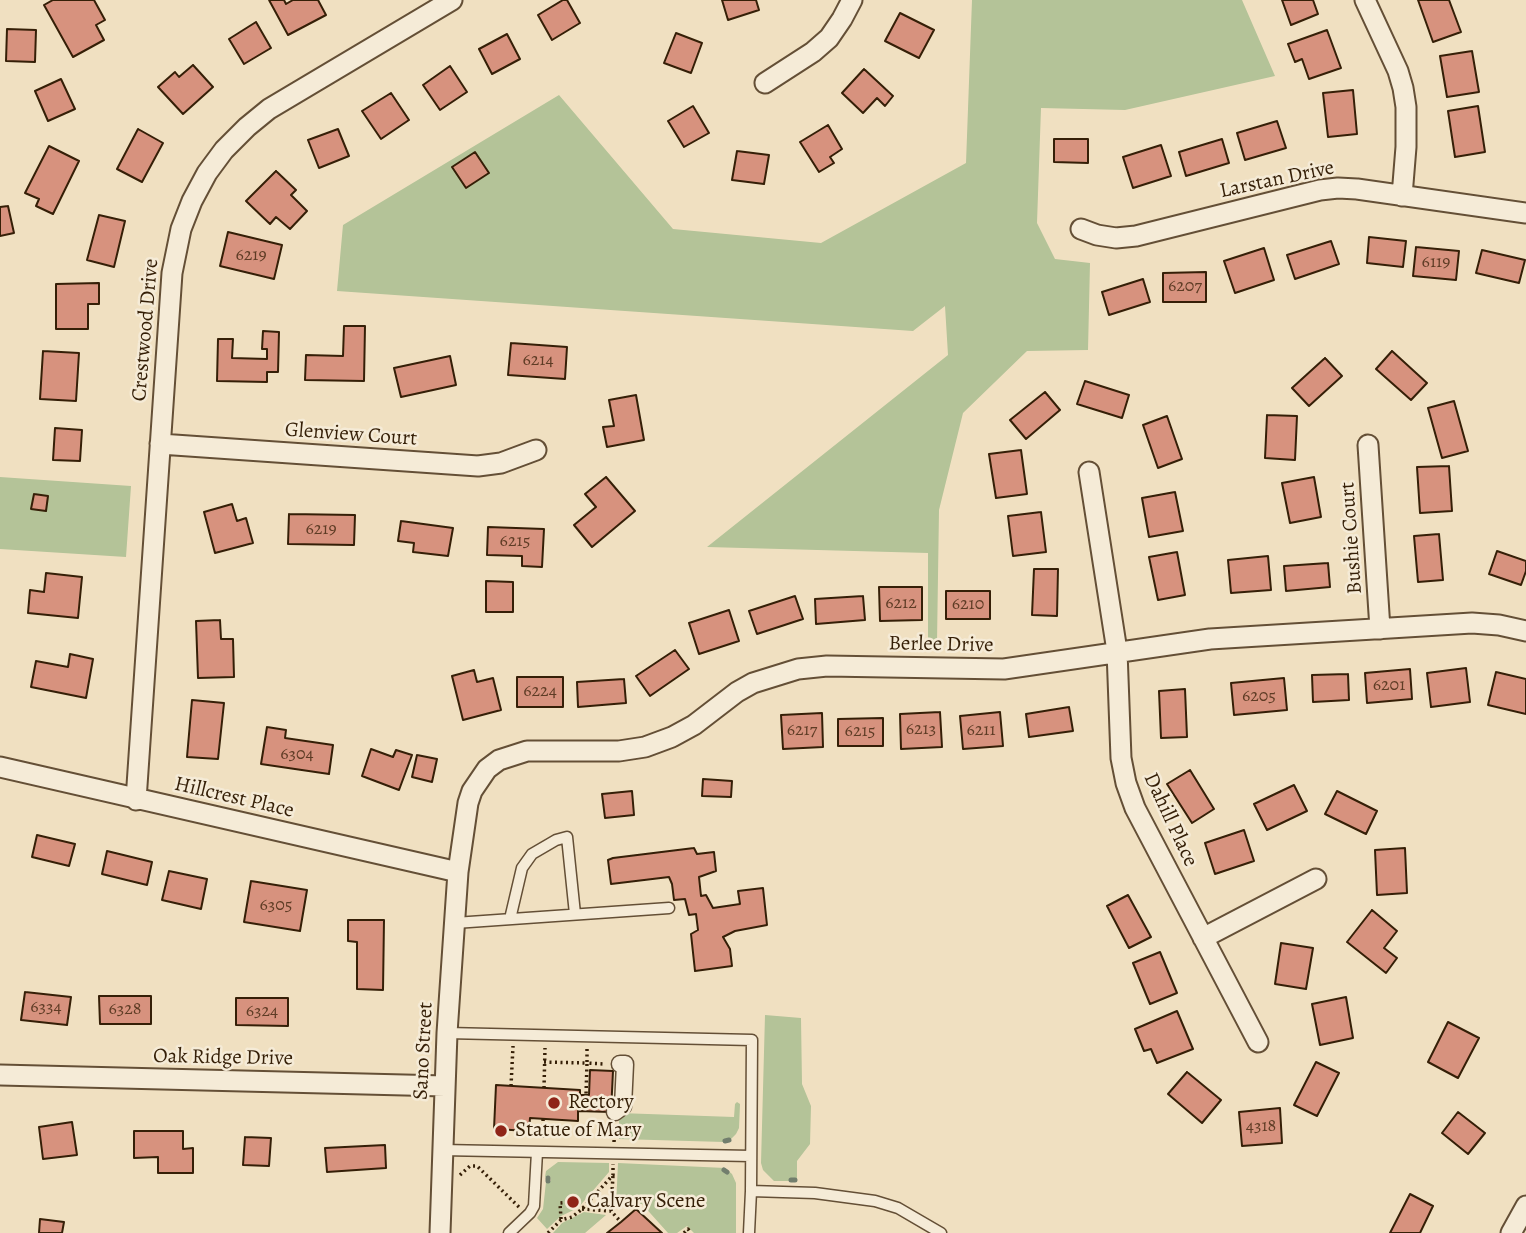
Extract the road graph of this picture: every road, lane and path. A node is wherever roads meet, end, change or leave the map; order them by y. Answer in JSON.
{"nodes":[{"id":1,"x":452,"y":0,"type":"edge"},
{"id":2,"x":852,"y":0,"type":"edge"},
{"id":3,"x":1366,"y":0,"type":"edge"},
{"id":4,"x":765,"y":83,"type":"dead end"},
{"id":5,"x":1402,"y":196,"type":"junction"},
{"id":6,"x":1526,"y":213,"type":"edge"},
{"id":7,"x":1081,"y":229,"type":"dead end"},
{"id":8,"x":160,"y":444,"type":"junction"},
{"id":9,"x":1368,"y":445,"type":"dead end"},
{"id":10,"x":536,"y":450,"type":"dead end"},
{"id":11,"x":1090,"y":472,"type":"dead end"},
{"id":12,"x":1380,"y":629,"type":"junction"},
{"id":13,"x":1526,"y":631,"type":"edge"},
{"id":14,"x":1117,"y":651,"type":"junction"},
{"id":15,"x":0,"y":767,"type":"edge"},
{"id":16,"x":136,"y":800,"type":"junction"},
{"id":17,"x":458,"y":872,"type":"junction"},
{"id":18,"x":1316,"y":879,"type":"dead end"},
{"id":19,"x":669,"y":908,"type":"dead end"},
{"id":20,"x":575,"y":914,"type":"junction"},
{"id":21,"x":510,"y":919,"type":"junction"},
{"id":22,"x":455,"y":923,"type":"junction"},
{"id":23,"x":1203,"y":938,"type":"junction"},
{"id":24,"x":447,"y":1033,"type":"junction"},
{"id":25,"x":513,"y":1034,"type":"junction"},
{"id":26,"x":546,"y":1035,"type":"junction"},
{"id":27,"x":1258,"y":1042,"type":"dead end"},
{"id":28,"x":544,"y":1062,"type":"junction"},
{"id":29,"x":620,"y":1064,"type":"dead end"},
{"id":30,"x":0,"y":1075,"type":"edge"},
{"id":31,"x":444,"y":1086,"type":"junction"},
{"id":32,"x":511,"y":1086,"type":"dead end"},
{"id":33,"x":544,"y":1088,"type":"dead end"},
{"id":34,"x":586,"y":1095,"type":"dead end"},
{"id":35,"x":615,"y":1112,"type":"joint"},
{"id":36,"x":543,"y":1119,"type":"dead end"},
{"id":37,"x":544,"y":1140,"type":"dead end"},
{"id":38,"x":442,"y":1150,"type":"junction"},
{"id":39,"x":537,"y":1152,"type":"junction"},
{"id":40,"x":614,"y":1153,"type":"junction"},
{"id":41,"x":751,"y":1156,"type":"junction"},
{"id":42,"x":613,"y":1175,"type":"junction"},
{"id":43,"x":459,"y":1177,"type":"dead end"},
{"id":44,"x":751,"y":1191,"type":"junction"},
{"id":45,"x":573,"y":1202,"type":"dead end"},
{"id":46,"x":1526,"y":1206,"type":"edge"},
{"id":47,"x":519,"y":1207,"type":"dead end"},
{"id":48,"x":582,"y":1209,"type":"junction"},
{"id":49,"x":611,"y":1212,"type":"junction"},
{"id":50,"x":561,"y":1220,"type":"junction"},
{"id":51,"x":621,"y":1222,"type":"dead end"},
{"id":52,"x":440,"y":1233,"type":"edge"},
{"id":53,"x":509,"y":1233,"type":"edge"},
{"id":54,"x":548,"y":1233,"type":"edge"},
{"id":55,"x":684,"y":1233,"type":"edge"},
{"id":56,"x":691,"y":1233,"type":"edge"},
{"id":57,"x":749,"y":1233,"type":"edge"},
{"id":58,"x":941,"y":1233,"type":"edge"},
{"id":59,"x":1511,"y":1233,"type":"edge"}],
"edges":[{"from":1,"to":8,"type":"street","name":"Crestwood Drive"},
{"from":2,"to":4,"type":"street"},
{"from":3,"to":5,"type":"street"},
{"from":5,"to":6,"type":"street","name":"Larstan Drive"},
{"from":5,"to":7,"type":"street","name":"Larstan Drive"},
{"from":8,"to":10,"type":"street","name":"Glenview Court"},
{"from":8,"to":16,"type":"street","name":"Crestwood Drive"},
{"from":9,"to":12,"type":"street","name":"Bushie Court"},
{"from":11,"to":14,"type":"street","name":"Dahill Place"},
{"from":12,"to":13,"type":"street","name":"Berlee Drive"},
{"from":12,"to":14,"type":"street","name":"Berlee Drive"},
{"from":14,"to":17,"type":"street","name":"Berlee Drive"},
{"from":14,"to":23,"type":"street","name":"Dahill Place"},
{"from":15,"to":16,"type":"street","name":"Hillcrest Place"},
{"from":16,"to":17,"type":"street","name":"Hillcrest Place"},
{"from":17,"to":22,"type":"street","name":"Sano Street"},
{"from":18,"to":23,"type":"street"},
{"from":19,"to":20,"type":"lane"},
{"from":20,"to":21,"type":"lane"},
{"from":20,"to":21,"type":"lane"},
{"from":21,"to":22,"type":"lane"},
{"from":22,"to":24,"type":"street","name":"Sano Street"},
{"from":23,"to":27,"type":"street","name":"Dahill Place"},
{"from":24,"to":25,"type":"lane"},
{"from":24,"to":31,"type":"street","name":"Sano Street"},
{"from":25,"to":26,"type":"lane"},
{"from":25,"to":32,"type":"path"},
{"from":26,"to":28,"type":"path"},
{"from":26,"to":41,"type":"lane"},
{"from":28,"to":33,"type":"path"},
{"from":28,"to":34,"type":"path"},
{"from":29,"to":35,"type":"street"},
{"from":30,"to":31,"type":"street","name":"Oak Ridge Drive"},
{"from":31,"to":38,"type":"street","name":"Sano Street"},
{"from":35,"to":40,"type":"path"},
{"from":36,"to":37,"type":"path"},
{"from":38,"to":39,"type":"lane"},
{"from":38,"to":52,"type":"street","name":"Sano Street"},
{"from":39,"to":40,"type":"lane"},
{"from":39,"to":53,"type":"lane"},
{"from":40,"to":41,"type":"lane"},
{"from":40,"to":42,"type":"path"},
{"from":41,"to":44,"type":"lane"},
{"from":42,"to":48,"type":"path"},
{"from":42,"to":49,"type":"path"},
{"from":43,"to":47,"type":"path"},
{"from":44,"to":57,"type":"lane"},
{"from":44,"to":58,"type":"lane"},
{"from":45,"to":50,"type":"path"},
{"from":46,"to":59,"type":"street"},
{"from":48,"to":49,"type":"path"},
{"from":48,"to":50,"type":"path"},
{"from":49,"to":51,"type":"path"},
{"from":50,"to":54,"type":"path"},
{"from":55,"to":56,"type":"path"}]}
